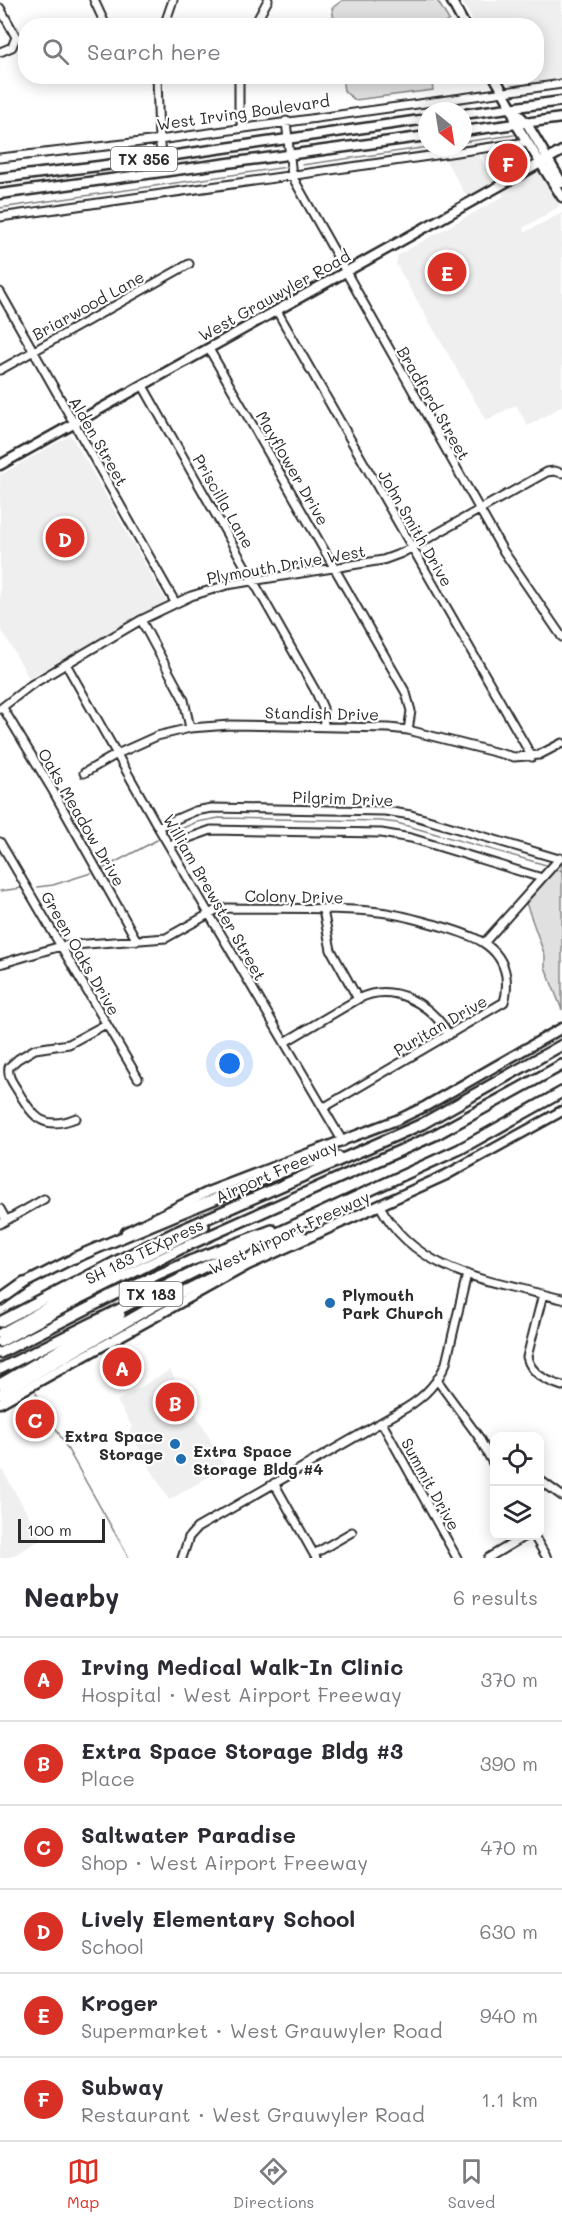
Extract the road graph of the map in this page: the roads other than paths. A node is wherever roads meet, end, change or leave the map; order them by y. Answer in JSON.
{"nodes":[{"id":1,"x":94,"y":0,"type":"edge"},
{"id":2,"x":173,"y":0,"type":"edge"},
{"id":3,"x":268,"y":0,"type":"edge"},
{"id":4,"x":451,"y":0,"type":"edge"},
{"id":5,"x":0,"y":8,"type":"edge"},
{"id":6,"x":102,"y":18,"type":"edge"},
{"id":7,"x":167,"y":18,"type":"edge"},
{"id":8,"x":258,"y":18,"type":"edge"},
{"id":9,"x":461,"y":18,"type":"edge"},
{"id":10,"x":0,"y":52,"type":"edge"},
{"id":11,"x":158,"y":84,"type":"edge"},
{"id":12,"x":239,"y":84,"type":"edge"},
{"id":13,"x":498,"y":84,"type":"edge"},
{"id":14,"x":562,"y":84,"type":"edge"},
{"id":15,"x":503,"y":92,"type":"junction"},
{"id":16,"x":562,"y":101,"type":"edge"},
{"id":17,"x":512,"y":108,"type":"junction"},
{"id":18,"x":472,"y":113,"type":"edge"},
{"id":19,"x":562,"y":118,"type":"edge"},
{"id":20,"x":418,"y":120,"type":"edge"},
{"id":21,"x":286,"y":121,"type":"junction"},
{"id":22,"x":526,"y":122,"type":"junction"},
{"id":23,"x":516,"y":124,"type":"junction"},
{"id":24,"x":242,"y":128,"type":"junction"},
{"id":25,"x":472,"y":130,"type":"edge"},
{"id":26,"x":418,"y":137,"type":"edge"},
{"id":27,"x":287,"y":138,"type":"junction"},
{"id":28,"x":159,"y":140,"type":"junction"},
{"id":29,"x":527,"y":142,"type":"junction"},
{"id":30,"x":562,"y":152,"type":"edge"},
{"id":31,"x":290,"y":155,"type":"junction"},
{"id":32,"x":162,"y":156,"type":"junction"},
{"id":33,"x":0,"y":158,"type":"edge"},
{"id":34,"x":545,"y":161,"type":"junction"},
{"id":35,"x":292,"y":176,"type":"junction"},
{"id":36,"x":0,"y":178,"type":"edge"},
{"id":37,"x":562,"y":183,"type":"edge"},
{"id":38,"x":0,"y":194,"type":"edge"},
{"id":39,"x":562,"y":197,"type":"edge"},
{"id":40,"x":0,"y":217,"type":"edge"},
{"id":41,"x":189,"y":264,"type":"dead end"},
{"id":42,"x":345,"y":273,"type":"junction"},
{"id":43,"x":0,"y":292,"type":"edge"},
{"id":44,"x":277,"y":311,"type":"junction"},
{"id":45,"x":209,"y":348,"type":"junction"},
{"id":46,"x":33,"y":351,"type":"junction"},
{"id":47,"x":0,"y":370,"type":"edge"},
{"id":48,"x":143,"y":386,"type":"junction"},
{"id":49,"x":74,"y":424,"type":"junction"},
{"id":50,"x":0,"y":465,"type":"edge"},
{"id":51,"x":562,"y":473,"type":"edge"},
{"id":52,"x":479,"y":509,"type":"junction"},
{"id":53,"x":412,"y":548,"type":"junction"},
{"id":54,"x":335,"y":569,"type":"junction"},
{"id":55,"x":254,"y":581,"type":"junction"},
{"id":56,"x":175,"y":602,"type":"junction"},
{"id":57,"x":141,"y":620,"type":"junction"},
{"id":58,"x":562,"y":637,"type":"edge"},
{"id":59,"x":66,"y":664,"type":"junction"},
{"id":60,"x":1,"y":708,"type":"edge"},
{"id":61,"x":324,"y":726,"type":"junction"},
{"id":62,"x":190,"y":728,"type":"junction"},
{"id":63,"x":408,"y":730,"type":"junction"},
{"id":64,"x":562,"y":743,"type":"edge"},
{"id":65,"x":117,"y":754,"type":"junction"},
{"id":66,"x":532,"y":757,"type":"junction"},
{"id":67,"x":84,"y":773,"type":"dead end"},
{"id":68,"x":158,"y":827,"type":"junction"},
{"id":69,"x":0,"y":842,"type":"edge"},
{"id":70,"x":169,"y":845,"type":"junction"},
{"id":71,"x":561,"y":858,"type":"edge"},
{"id":72,"x":542,"y":878,"type":"junction"},
{"id":73,"x":323,"y":910,"type":"junction"},
{"id":74,"x":209,"y":914,"type":"junction"},
{"id":75,"x":137,"y":941,"type":"junction"},
{"id":76,"x":484,"y":943,"type":"junction"},
{"id":77,"x":61,"y":946,"type":"junction"},
{"id":78,"x":0,"y":964,"type":"edge"},
{"id":79,"x":357,"y":999,"type":"junction"},
{"id":80,"x":106,"y":1024,"type":"junction"},
{"id":81,"x":562,"y":1028,"type":"edge"},
{"id":82,"x":449,"y":1035,"type":"junction"},
{"id":83,"x":285,"y":1042,"type":"junction"},
{"id":84,"x":562,"y":1045,"type":"edge"},
{"id":85,"x":562,"y":1065,"type":"edge"},
{"id":86,"x":562,"y":1072,"type":"edge"},
{"id":87,"x":138,"y":1078,"type":"dead end"},
{"id":88,"x":562,"y":1092,"type":"edge"},
{"id":89,"x":323,"y":1108,"type":"junction"},
{"id":90,"x":562,"y":1111,"type":"edge"},
{"id":91,"x":76,"y":1118,"type":"dead end"},
{"id":92,"x":343,"y":1142,"type":"junction"},
{"id":93,"x":346,"y":1156,"type":"junction"},
{"id":94,"x":44,"y":1199,"type":"dead end"},
{"id":95,"x":247,"y":1200,"type":"junction"},
{"id":96,"x":380,"y":1206,"type":"junction"},
{"id":97,"x":0,"y":1209,"type":"edge"},
{"id":98,"x":303,"y":1221,"type":"junction"},
{"id":99,"x":3,"y":1222,"type":"edge"},
{"id":100,"x":306,"y":1238,"type":"junction"},
{"id":101,"x":74,"y":1258,"type":"junction"},
{"id":102,"x":467,"y":1275,"type":"junction"},
{"id":103,"x":24,"y":1283,"type":"joint"},
{"id":104,"x":150,"y":1294,"type":"junction"},
{"id":105,"x":543,"y":1294,"type":"junction"},
{"id":106,"x":0,"y":1298,"type":"edge"},
{"id":107,"x":562,"y":1299,"type":"edge"},
{"id":108,"x":0,"y":1322,"type":"edge"},
{"id":109,"x":0,"y":1334,"type":"edge"},
{"id":110,"x":0,"y":1342,"type":"edge"},
{"id":111,"x":0,"y":1347,"type":"edge"},
{"id":112,"x":0,"y":1353,"type":"edge"},
{"id":113,"x":0,"y":1369,"type":"edge"},
{"id":114,"x":437,"y":1380,"type":"junction"},
{"id":115,"x":0,"y":1384,"type":"edge"},
{"id":116,"x":562,"y":1386,"type":"edge"},
{"id":117,"x":0,"y":1394,"type":"edge"},
{"id":118,"x":0,"y":1403,"type":"edge"},
{"id":119,"x":382,"y":1423,"type":"junction"},
{"id":120,"x":490,"y":1456,"type":"edge"},
{"id":121,"x":274,"y":1483,"type":"junction"},
{"id":122,"x":544,"y":1483,"type":"edge"},
{"id":123,"x":562,"y":1496,"type":"edge"},
{"id":124,"x":352,"y":1532,"type":"dead end"},
{"id":125,"x":518,"y":1540,"type":"edge"},
{"id":126,"x":536,"y":1540,"type":"edge"},
{"id":127,"x":315,"y":1556,"type":"edge"},
{"id":128,"x":182,"y":1558,"type":"edge"},
{"id":129,"x":457,"y":1558,"type":"edge"},
{"id":130,"x":488,"y":1558,"type":"edge"},
{"id":131,"x":547,"y":1558,"type":"edge"}],
"edges":[{"from":1,"to":6,"type":"street"},
{"from":2,"to":7,"type":"street"},
{"from":3,"to":8,"type":"street"},
{"from":4,"to":9,"type":"main road"},
{"from":5,"to":10,"type":"street"},
{"from":11,"to":28,"type":"street"},
{"from":12,"to":24,"type":"street"},
{"from":13,"to":15,"type":"main road"},
{"from":14,"to":15,"type":"street","name":"West Irving Boulevard"},
{"from":15,"to":17,"type":"main road"},
{"from":15,"to":21,"type":"street","name":"West Irving Boulevard"},
{"from":16,"to":17,"type":"main road"},
{"from":17,"to":18,"type":"main road"},
{"from":17,"to":22,"type":"main road"},
{"from":17,"to":23,"type":"main road"},
{"from":19,"to":22,"type":"main road"},
{"from":20,"to":27,"type":"main road","name":"West Irving Boulevard","number":"TX 356"},
{"from":21,"to":24,"type":"street","name":"West Irving Boulevard"},
{"from":21,"to":27,"type":"street"},
{"from":22,"to":23,"type":"main road"},
{"from":22,"to":34,"type":"main road"},
{"from":23,"to":25,"type":"main road"},
{"from":23,"to":29,"type":"main road"},
{"from":24,"to":28,"type":"street","name":"West Irving Boulevard"},
{"from":26,"to":31,"type":"main road","number":"TX 356"},
{"from":27,"to":31,"type":"street"},
{"from":27,"to":32,"type":"main road","name":"West Irving Boulevard","number":"TX 356"},
{"from":28,"to":32,"type":"street"},
{"from":28,"to":33,"type":"street","name":"West Irving Boulevard"},
{"from":29,"to":34,"type":"main road"},
{"from":29,"to":35,"type":"street"},
{"from":30,"to":34,"type":"main road","name":"West Grauwyler Road"},
{"from":31,"to":35,"type":"street"},
{"from":31,"to":38,"type":"main road","number":"TX 356"},
{"from":32,"to":36,"type":"main road","name":"West Irving Boulevard","number":"TX 356"},
{"from":34,"to":37,"type":"main road"},
{"from":34,"to":39,"type":"main road"},
{"from":34,"to":42,"type":"main road","name":"West Grauwyler Road"},
{"from":35,"to":40,"type":"street"},
{"from":35,"to":42,"type":"street","name":"Bradford Street"},
{"from":41,"to":46,"type":"street","name":"Briarwood Lane"},
{"from":42,"to":44,"type":"main road","name":"West Grauwyler Road"},
{"from":42,"to":52,"type":"street","name":"Bradford Street"},
{"from":43,"to":46,"type":"street","name":"Alden Street"},
{"from":44,"to":45,"type":"main road","name":"West Grauwyler Road"},
{"from":44,"to":53,"type":"street","name":"John Smith Drive"},
{"from":45,"to":48,"type":"main road","name":"West Grauwyler Road"},
{"from":45,"to":54,"type":"street","name":"Mayflower Drive"},
{"from":46,"to":47,"type":"street","name":"Briarwood Lane"},
{"from":46,"to":49,"type":"street","name":"Alden Street"},
{"from":48,"to":49,"type":"main road","name":"West Grauwyler Road"},
{"from":48,"to":55,"type":"street","name":"Priscilla Lane"},
{"from":49,"to":50,"type":"main road","name":"West Grauwyler Road"},
{"from":49,"to":56,"type":"street","name":"Alden Street"},
{"from":51,"to":52,"type":"street","name":"Plymouth Drive West"},
{"from":52,"to":53,"type":"street","name":"Plymouth Drive West"},
{"from":52,"to":58,"type":"street","name":"Bradford Street"},
{"from":53,"to":54,"type":"street","name":"Plymouth Drive West"},
{"from":53,"to":66,"type":"street","name":"John Smith Drive"},
{"from":54,"to":55,"type":"street","name":"Plymouth Drive West"},
{"from":54,"to":63,"type":"street","name":"Mayflower Drive"},
{"from":55,"to":56,"type":"street","name":"Plymouth Drive West"},
{"from":55,"to":61,"type":"street","name":"Priscilla Lane"},
{"from":56,"to":57,"type":"street","name":"Plymouth Drive West"},
{"from":57,"to":59,"type":"street","name":"Plymouth Drive West"},
{"from":57,"to":62,"type":"street"},
{"from":59,"to":60,"type":"street","name":"Plymouth Drive West"},
{"from":59,"to":65,"type":"street","name":"William Brewster Street"},
{"from":60,"to":75,"type":"street","name":"Oaks Meadow Drive"},
{"from":61,"to":62,"type":"street","name":"Standish Drive"},
{"from":61,"to":63,"type":"street","name":"Standish Drive"},
{"from":62,"to":65,"type":"street","name":"Standish Drive"},
{"from":63,"to":66,"type":"street","name":"Standish Drive"},
{"from":64,"to":66,"type":"street","name":"Standish Drive"},
{"from":65,"to":67,"type":"street","name":"Standish Drive"},
{"from":65,"to":68,"type":"street","name":"William Brewster Street"},
{"from":68,"to":70,"type":"street","name":"William Brewster Street"},
{"from":68,"to":71,"type":"street","name":"Pilgrim Drive"},
{"from":69,"to":77,"type":"street","name":"Green Oaks Drive"},
{"from":70,"to":72,"type":"street","name":"Pilgrim Drive"},
{"from":70,"to":74,"type":"street","name":"William Brewster Street"},
{"from":71,"to":72,"type":"street"},
{"from":72,"to":76,"type":"street"},
{"from":73,"to":74,"type":"street","name":"Colony Drive"},
{"from":73,"to":76,"type":"street","name":"Colony Drive"},
{"from":73,"to":79,"type":"street"},
{"from":74,"to":75,"type":"street","name":"Colony Drive"},
{"from":74,"to":83,"type":"street","name":"William Brewster Street"},
{"from":75,"to":77,"type":"street","name":"Colony Drive"},
{"from":76,"to":82,"type":"street","name":"Puritan Drive"},
{"from":77,"to":78,"type":"street","name":"Colony Drive"},
{"from":77,"to":80,"type":"street","name":"Green Oaks Drive"},
{"from":79,"to":82,"type":"street"},
{"from":79,"to":83,"type":"street"},
{"from":80,"to":87,"type":"street","name":"Green Oaks Drive"},
{"from":80,"to":91,"type":"street"},
{"from":81,"to":92,"type":"main road"},
{"from":82,"to":89,"type":"street","name":"Puritan Drive"},
{"from":83,"to":89,"type":"street","name":"William Brewster Street"},
{"from":84,"to":93,"type":"highway","name":"Airport Freeway","number":"TX 183"},
{"from":85,"to":110,"type":"highway","name":"SH 183 TEXpress"},
{"from":86,"to":111,"type":"highway","name":"SH 183 TEXpress"},
{"from":88,"to":98,"type":"highway","number":"TX 183"},
{"from":89,"to":92,"type":"street","name":"William Brewster Street"},
{"from":90,"to":96,"type":"main road","name":"West Airport Freeway"},
{"from":92,"to":101,"type":"main road"},
{"from":93,"to":95,"type":"highway","name":"Airport Freeway","number":"TX 183"},
{"from":93,"to":101,"type":"highway"},
{"from":94,"to":99,"type":"street"},
{"from":95,"to":108,"type":"highway","name":"Airport Freeway","number":"TX 183"},
{"from":95,"to":109,"type":"highway"},
{"from":96,"to":100,"type":"main road","name":"West Airport Freeway"},
{"from":96,"to":102,"type":"street"},
{"from":97,"to":99,"type":"street"},
{"from":98,"to":104,"type":"highway","number":"TX 183"},
{"from":98,"to":112,"type":"highway"},
{"from":100,"to":117,"type":"highway"},
{"from":100,"to":118,"type":"main road","name":"West Airport Freeway"},
{"from":101,"to":103,"type":"main road"},
{"from":102,"to":105,"type":"street"},
{"from":102,"to":114,"type":"street"},
{"from":103,"to":106,"type":"highway"},
{"from":104,"to":113,"type":"highway","number":"TX 183"},
{"from":104,"to":115,"type":"highway"},
{"from":105,"to":107,"type":"street"},
{"from":105,"to":116,"type":"street"},
{"from":114,"to":119,"type":"street"},
{"from":114,"to":120,"type":"street"},
{"from":119,"to":121,"type":"street"},
{"from":119,"to":129,"type":"street","name":"Summit Drive"},
{"from":121,"to":127,"type":"street"},
{"from":121,"to":128,"type":"street"},
{"from":122,"to":123,"type":"street"},
{"from":124,"to":127,"type":"street"},
{"from":125,"to":130,"type":"street"},
{"from":126,"to":131,"type":"street"}]}
